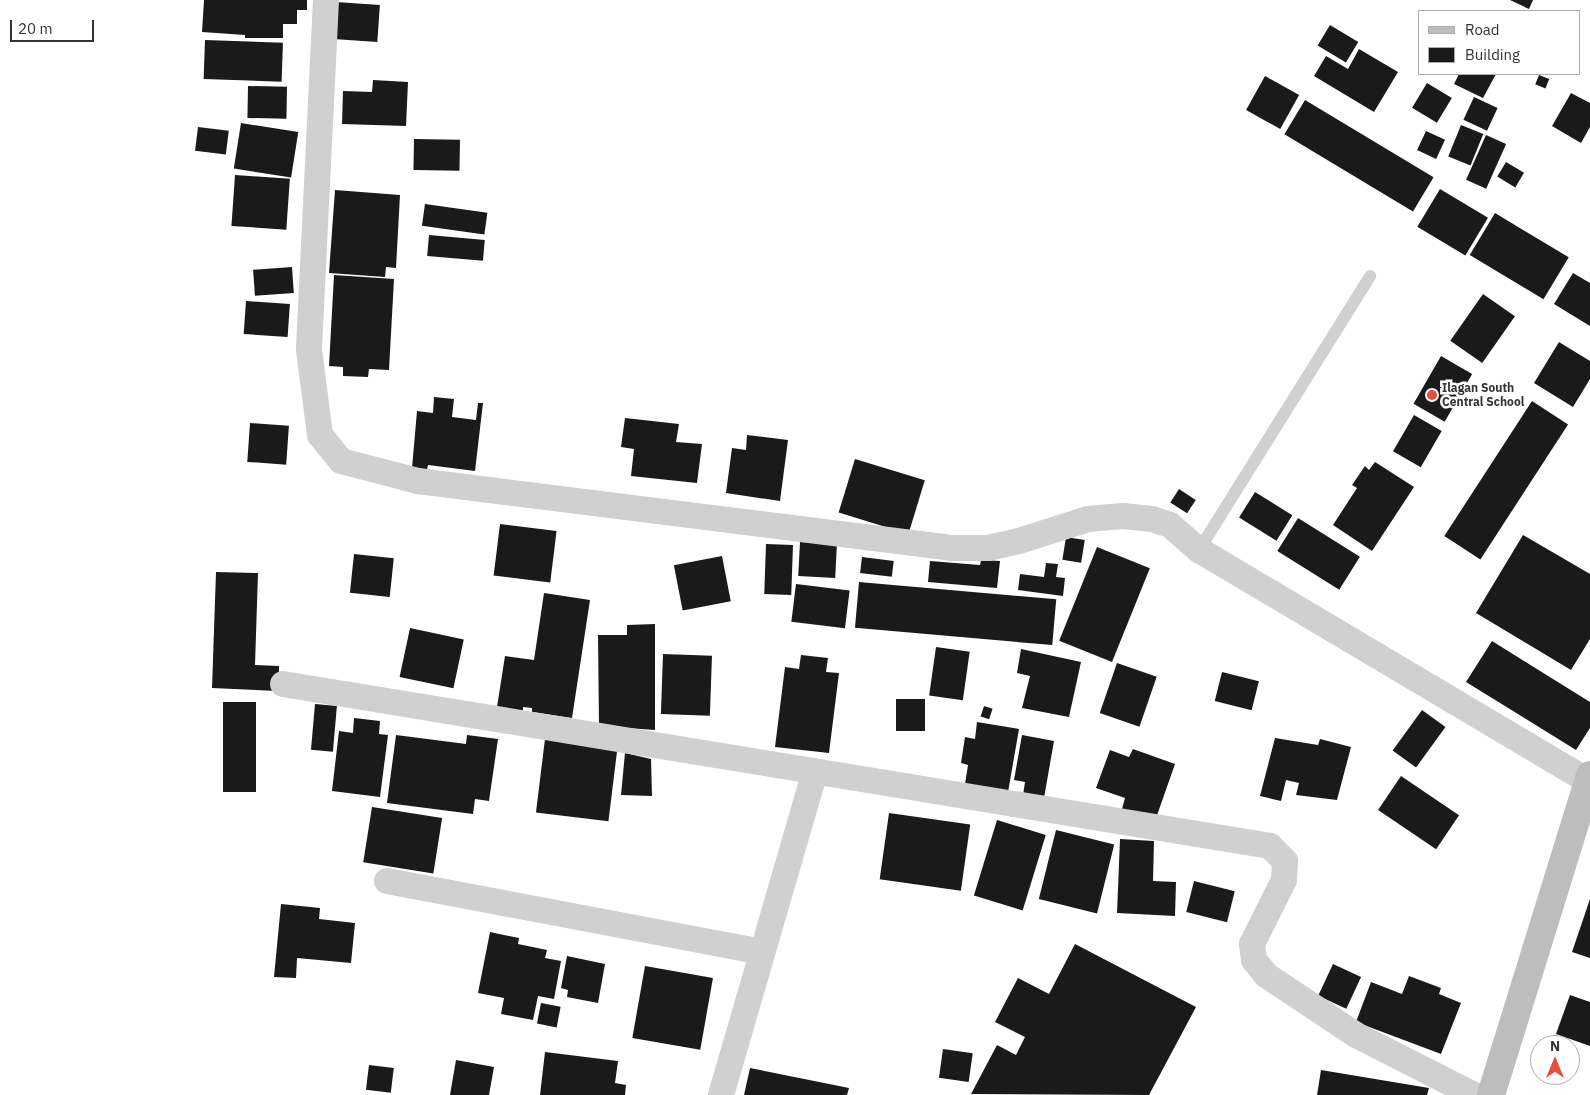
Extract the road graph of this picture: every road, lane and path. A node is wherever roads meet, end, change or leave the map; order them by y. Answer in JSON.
{"nodes":[{"id":1,"x":326,"y":0,"type":"edge"},
{"id":2,"x":1370,"y":276,"type":"dead end"},
{"id":3,"x":1199,"y":550,"type":"junction"},
{"id":4,"x":283,"y":684,"type":"dead end"},
{"id":5,"x":815,"y":771,"type":"junction"},
{"id":6,"x":1587,"y":792,"type":"edge"},
{"id":7,"x":387,"y":881,"type":"dead end"},
{"id":8,"x":761,"y":952,"type":"junction"},
{"id":9,"x":721,"y":1095,"type":"edge"},
{"id":10,"x":1474,"y":1095,"type":"edge"},
{"id":11,"x":1491,"y":1095,"type":"edge"}],
"edges":[{"from":1,"to":3,"type":"street"},
{"from":2,"to":3,"type":"lane"},
{"from":3,"to":6,"type":"street"},
{"from":4,"to":5,"type":"street"},
{"from":5,"to":8,"type":"street"},
{"from":5,"to":10,"type":"street"},
{"from":6,"to":11,"type":"street"},
{"from":7,"to":8,"type":"street"},
{"from":8,"to":9,"type":"street"}]}
